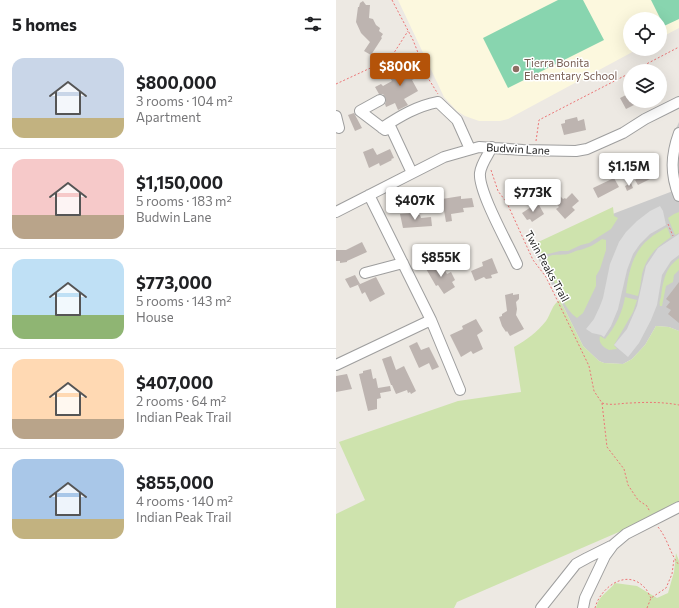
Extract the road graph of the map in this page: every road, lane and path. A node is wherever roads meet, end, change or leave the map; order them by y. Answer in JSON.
{"nodes":[{"id":1,"x":392,"y":0,"type":"edge"},
{"id":2,"x":408,"y":31,"type":"junction"},
{"id":3,"x":679,"y":47,"type":"edge"},
{"id":4,"x":646,"y":64,"type":"edge"},
{"id":5,"x":623,"y":77,"type":"edge"},
{"id":6,"x":336,"y":84,"type":"edge"},
{"id":7,"x":438,"y":94,"type":"dead end"},
{"id":8,"x":380,"y":100,"type":"dead end"},
{"id":9,"x":679,"y":102,"type":"edge"},
{"id":10,"x":336,"y":116,"type":"edge"},
{"id":11,"x":339,"y":128,"type":"dead end"},
{"id":12,"x":382,"y":128,"type":"junction"},
{"id":13,"x":679,"y":132,"type":"edge"},
{"id":14,"x":536,"y":144,"type":"dead end"},
{"id":15,"x":492,"y":147,"type":"junction"},
{"id":16,"x":470,"y":149,"type":"junction"},
{"id":17,"x":486,"y":160,"type":"junction"},
{"id":18,"x":412,"y":173,"type":"junction"},
{"id":19,"x":369,"y":195,"type":"junction"},
{"id":20,"x":679,"y":196,"type":"edge"},
{"id":21,"x":336,"y":212,"type":"edge"},
{"id":22,"x":668,"y":224,"type":"dead end"},
{"id":23,"x":673,"y":236,"type":"dead end"},
{"id":24,"x":403,"y":263,"type":"junction"},
{"id":25,"x":517,"y":264,"type":"dead end"},
{"id":26,"x":365,"y":273,"type":"dead end"},
{"id":27,"x":431,"y":320,"type":"junction"},
{"id":28,"x":337,"y":365,"type":"edge"},
{"id":29,"x":460,"y":390,"type":"dead end"},
{"id":30,"x":602,"y":403,"type":"junction"},
{"id":31,"x":679,"y":405,"type":"edge"},
{"id":32,"x":679,"y":507,"type":"edge"},
{"id":33,"x":654,"y":521,"type":"junction"},
{"id":34,"x":613,"y":545,"type":"junction"},
{"id":35,"x":674,"y":559,"type":"junction"},
{"id":36,"x":679,"y":565,"type":"edge"},
{"id":37,"x":650,"y":598,"type":"junction"},
{"id":38,"x":542,"y":608,"type":"edge"},
{"id":39,"x":583,"y":608,"type":"edge"},
{"id":40,"x":595,"y":608,"type":"edge"},
{"id":41,"x":646,"y":608,"type":"edge"}],
"edges":[{"from":1,"to":2,"type":"path"},
{"from":2,"to":6,"type":"path"},
{"from":2,"to":7,"type":"path"},
{"from":3,"to":4,"type":"path"},
{"from":5,"to":14,"type":"path"},
{"from":8,"to":12,"type":"street"},
{"from":9,"to":15,"type":"street","name":"Budwin Lane"},
{"from":10,"to":11,"type":"street"},
{"from":12,"to":16,"type":"street"},
{"from":12,"to":18,"type":"street"},
{"from":13,"to":20,"type":"street"},
{"from":15,"to":16,"type":"street","name":"Budwin Lane"},
{"from":15,"to":17,"type":"street"},
{"from":16,"to":18,"type":"street","name":"Budwin Lane"},
{"from":17,"to":25,"type":"street"},
{"from":17,"to":30,"type":"path","name":"Twin Peaks Trail"},
{"from":18,"to":19,"type":"street","name":"Budwin Lane"},
{"from":19,"to":21,"type":"street","name":"Budwin Lane"},
{"from":19,"to":24,"type":"street"},
{"from":22,"to":23,"type":"path"},
{"from":24,"to":26,"type":"street"},
{"from":24,"to":27,"type":"street"},
{"from":27,"to":28,"type":"street"},
{"from":27,"to":29,"type":"street"},
{"from":30,"to":31,"type":"path"},
{"from":30,"to":33,"type":"path","name":"Twin Peaks Trail"},
{"from":32,"to":33,"type":"street"},
{"from":33,"to":34,"type":"street"},
{"from":33,"to":35,"type":"path","name":"Twin Peaks Trail"},
{"from":34,"to":38,"type":"street"},
{"from":34,"to":39,"type":"street"},
{"from":35,"to":36,"type":"path","name":"Twin Peaks Trail"},
{"from":35,"to":37,"type":"path"},
{"from":37,"to":40,"type":"path"},
{"from":37,"to":41,"type":"path"}]}
